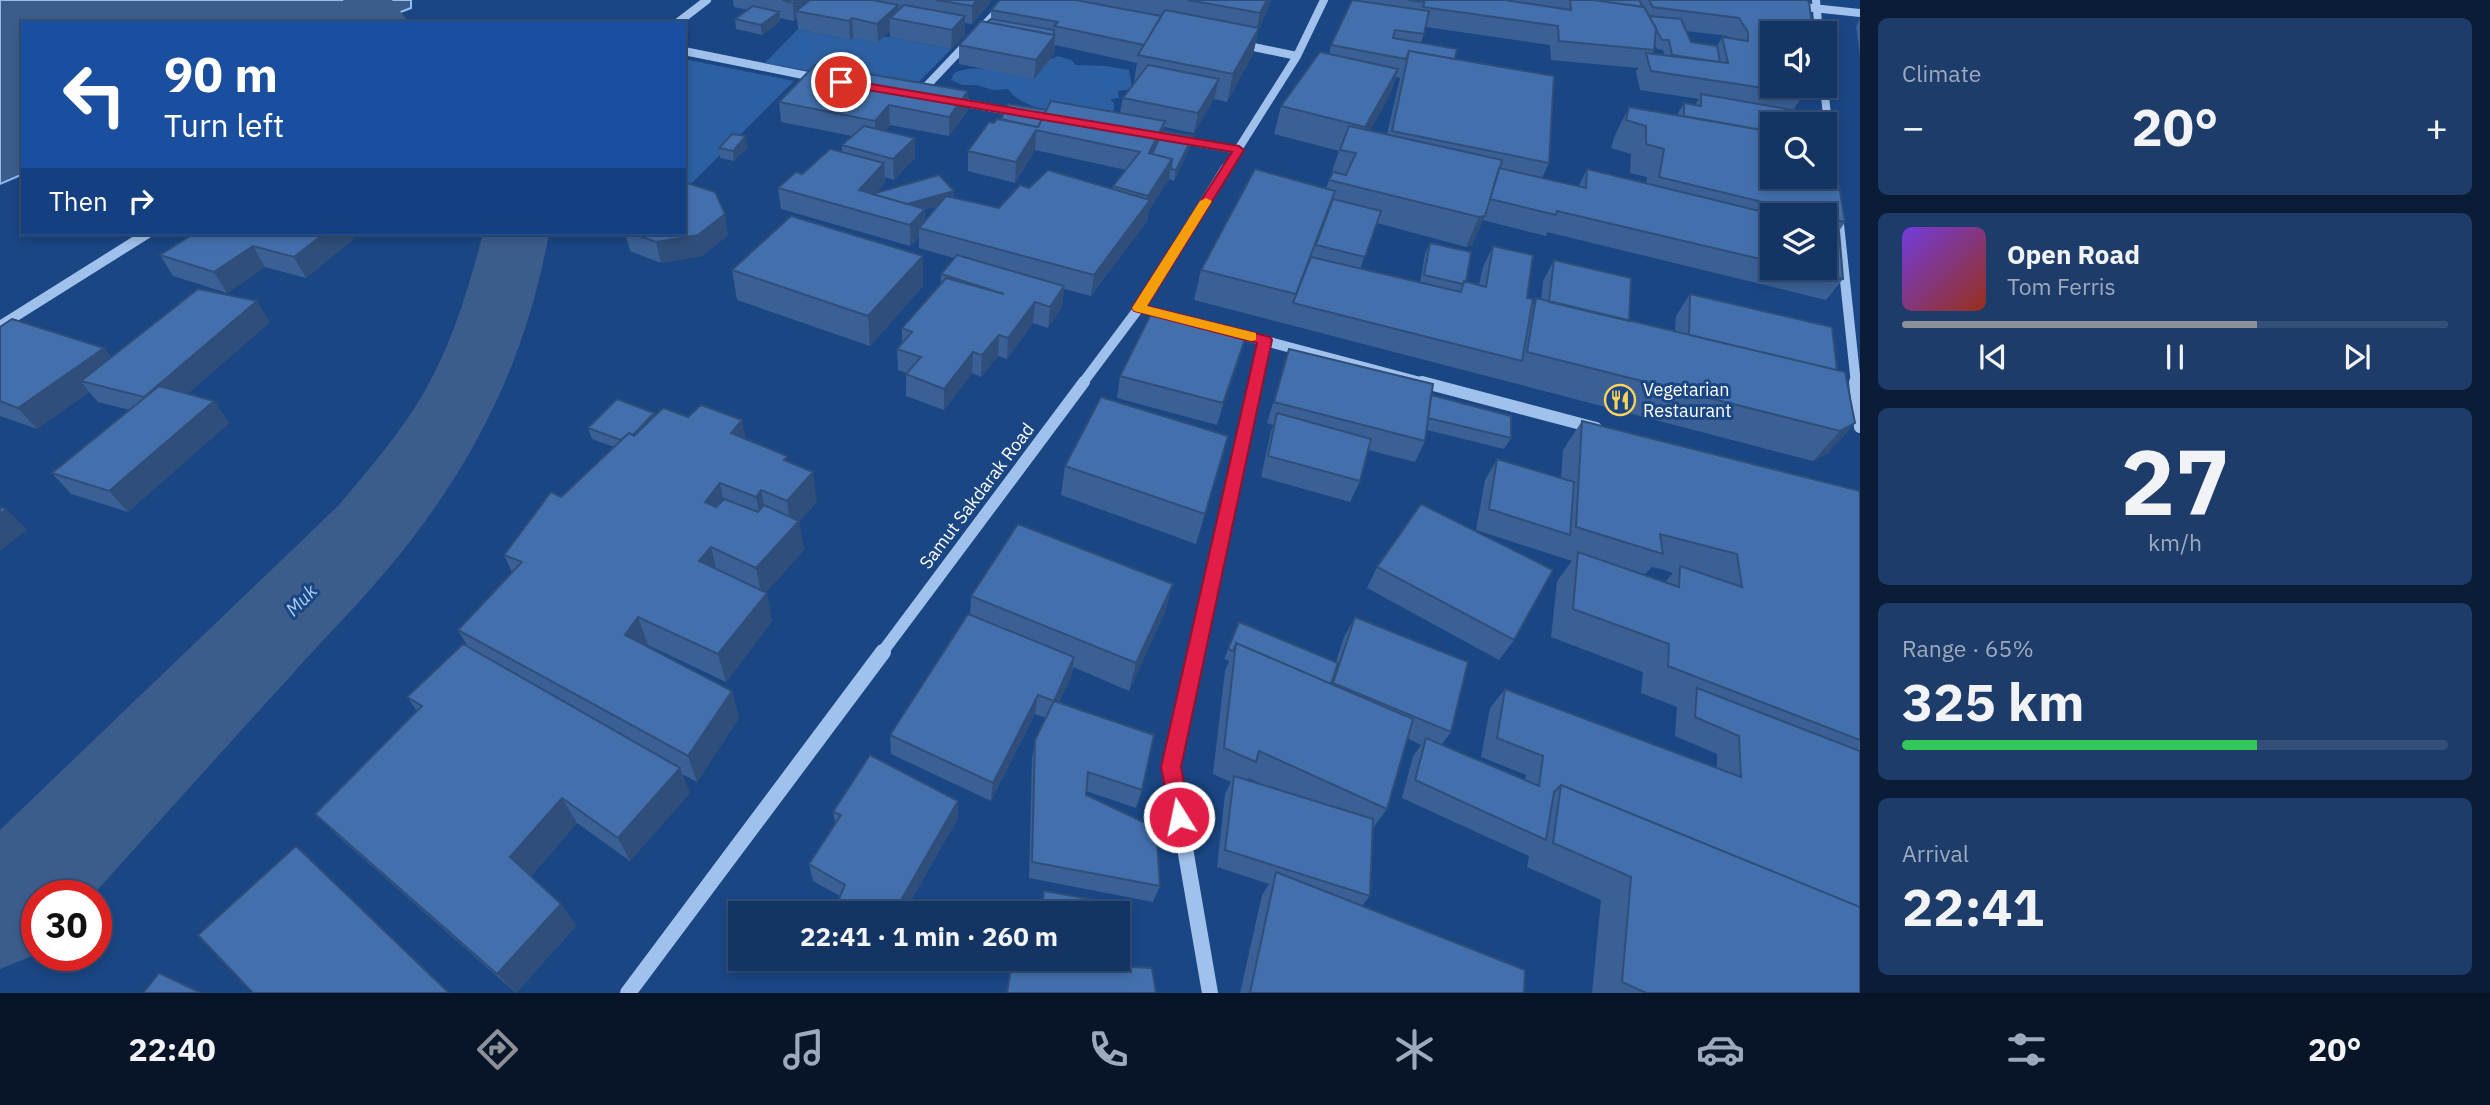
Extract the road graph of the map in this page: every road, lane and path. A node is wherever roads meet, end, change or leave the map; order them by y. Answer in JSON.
{"nodes":[{"id":1,"x":707,"y":0,"type":"edge"},
{"id":2,"x":1008,"y":0,"type":"edge"},
{"id":3,"x":1324,"y":0,"type":"edge"},
{"id":4,"x":1780,"y":4,"type":"edge"},
{"id":5,"x":1816,"y":4,"type":"edge"},
{"id":6,"x":1860,"y":13,"type":"edge"},
{"id":7,"x":680,"y":21,"type":"edge"},
{"id":8,"x":1230,"y":42,"type":"edge"},
{"id":9,"x":686,"y":51,"type":"edge"},
{"id":10,"x":1297,"y":56,"type":"junction"},
{"id":11,"x":828,"y":80,"type":"edge"},
{"id":12,"x":905,"y":93,"type":"edge"},
{"id":13,"x":918,"y":95,"type":"junction"},
{"id":14,"x":931,"y":97,"type":"edge"},
{"id":15,"x":945,"y":100,"type":"edge"},
{"id":16,"x":1025,"y":113,"type":"edge"},
{"id":17,"x":1172,"y":138,"type":"edge"},
{"id":18,"x":1239,"y":150,"type":"junction"},
{"id":19,"x":1837,"y":209,"type":"edge"},
{"id":20,"x":145,"y":235,"type":"edge"},
{"id":21,"x":1189,"y":321,"type":"edge"},
{"id":22,"x":0,"y":326,"type":"edge"},
{"id":23,"x":1265,"y":340,"type":"junction"},
{"id":24,"x":1860,"y":427,"type":"edge"},
{"id":25,"x":1603,"y":430,"type":"edge"},
{"id":26,"x":628,"y":993,"type":"edge"},
{"id":27,"x":1210,"y":993,"type":"edge"}],
"edges":[{"from":1,"to":7,"type":"street"},
{"from":2,"to":13,"type":"street"},
{"from":3,"to":10,"type":"street","name":"Samut Sakdarak Road"},
{"from":4,"to":5,"type":"street"},
{"from":5,"to":6,"type":"street"},
{"from":8,"to":10,"type":"street"},
{"from":9,"to":11,"type":"street"},
{"from":10,"to":18,"type":"street","name":"Samut Sakdarak Road"},
{"from":12,"to":13,"type":"street"},
{"from":13,"to":14,"type":"street"},
{"from":15,"to":16,"type":"street"},
{"from":17,"to":18,"type":"street"},
{"from":18,"to":26,"type":"street","name":"Samut Sakdarak Road"},
{"from":19,"to":24,"type":"street"},
{"from":20,"to":22,"type":"street"},
{"from":21,"to":23,"type":"street"},
{"from":23,"to":25,"type":"street"},
{"from":23,"to":27,"type":"street"}]}
